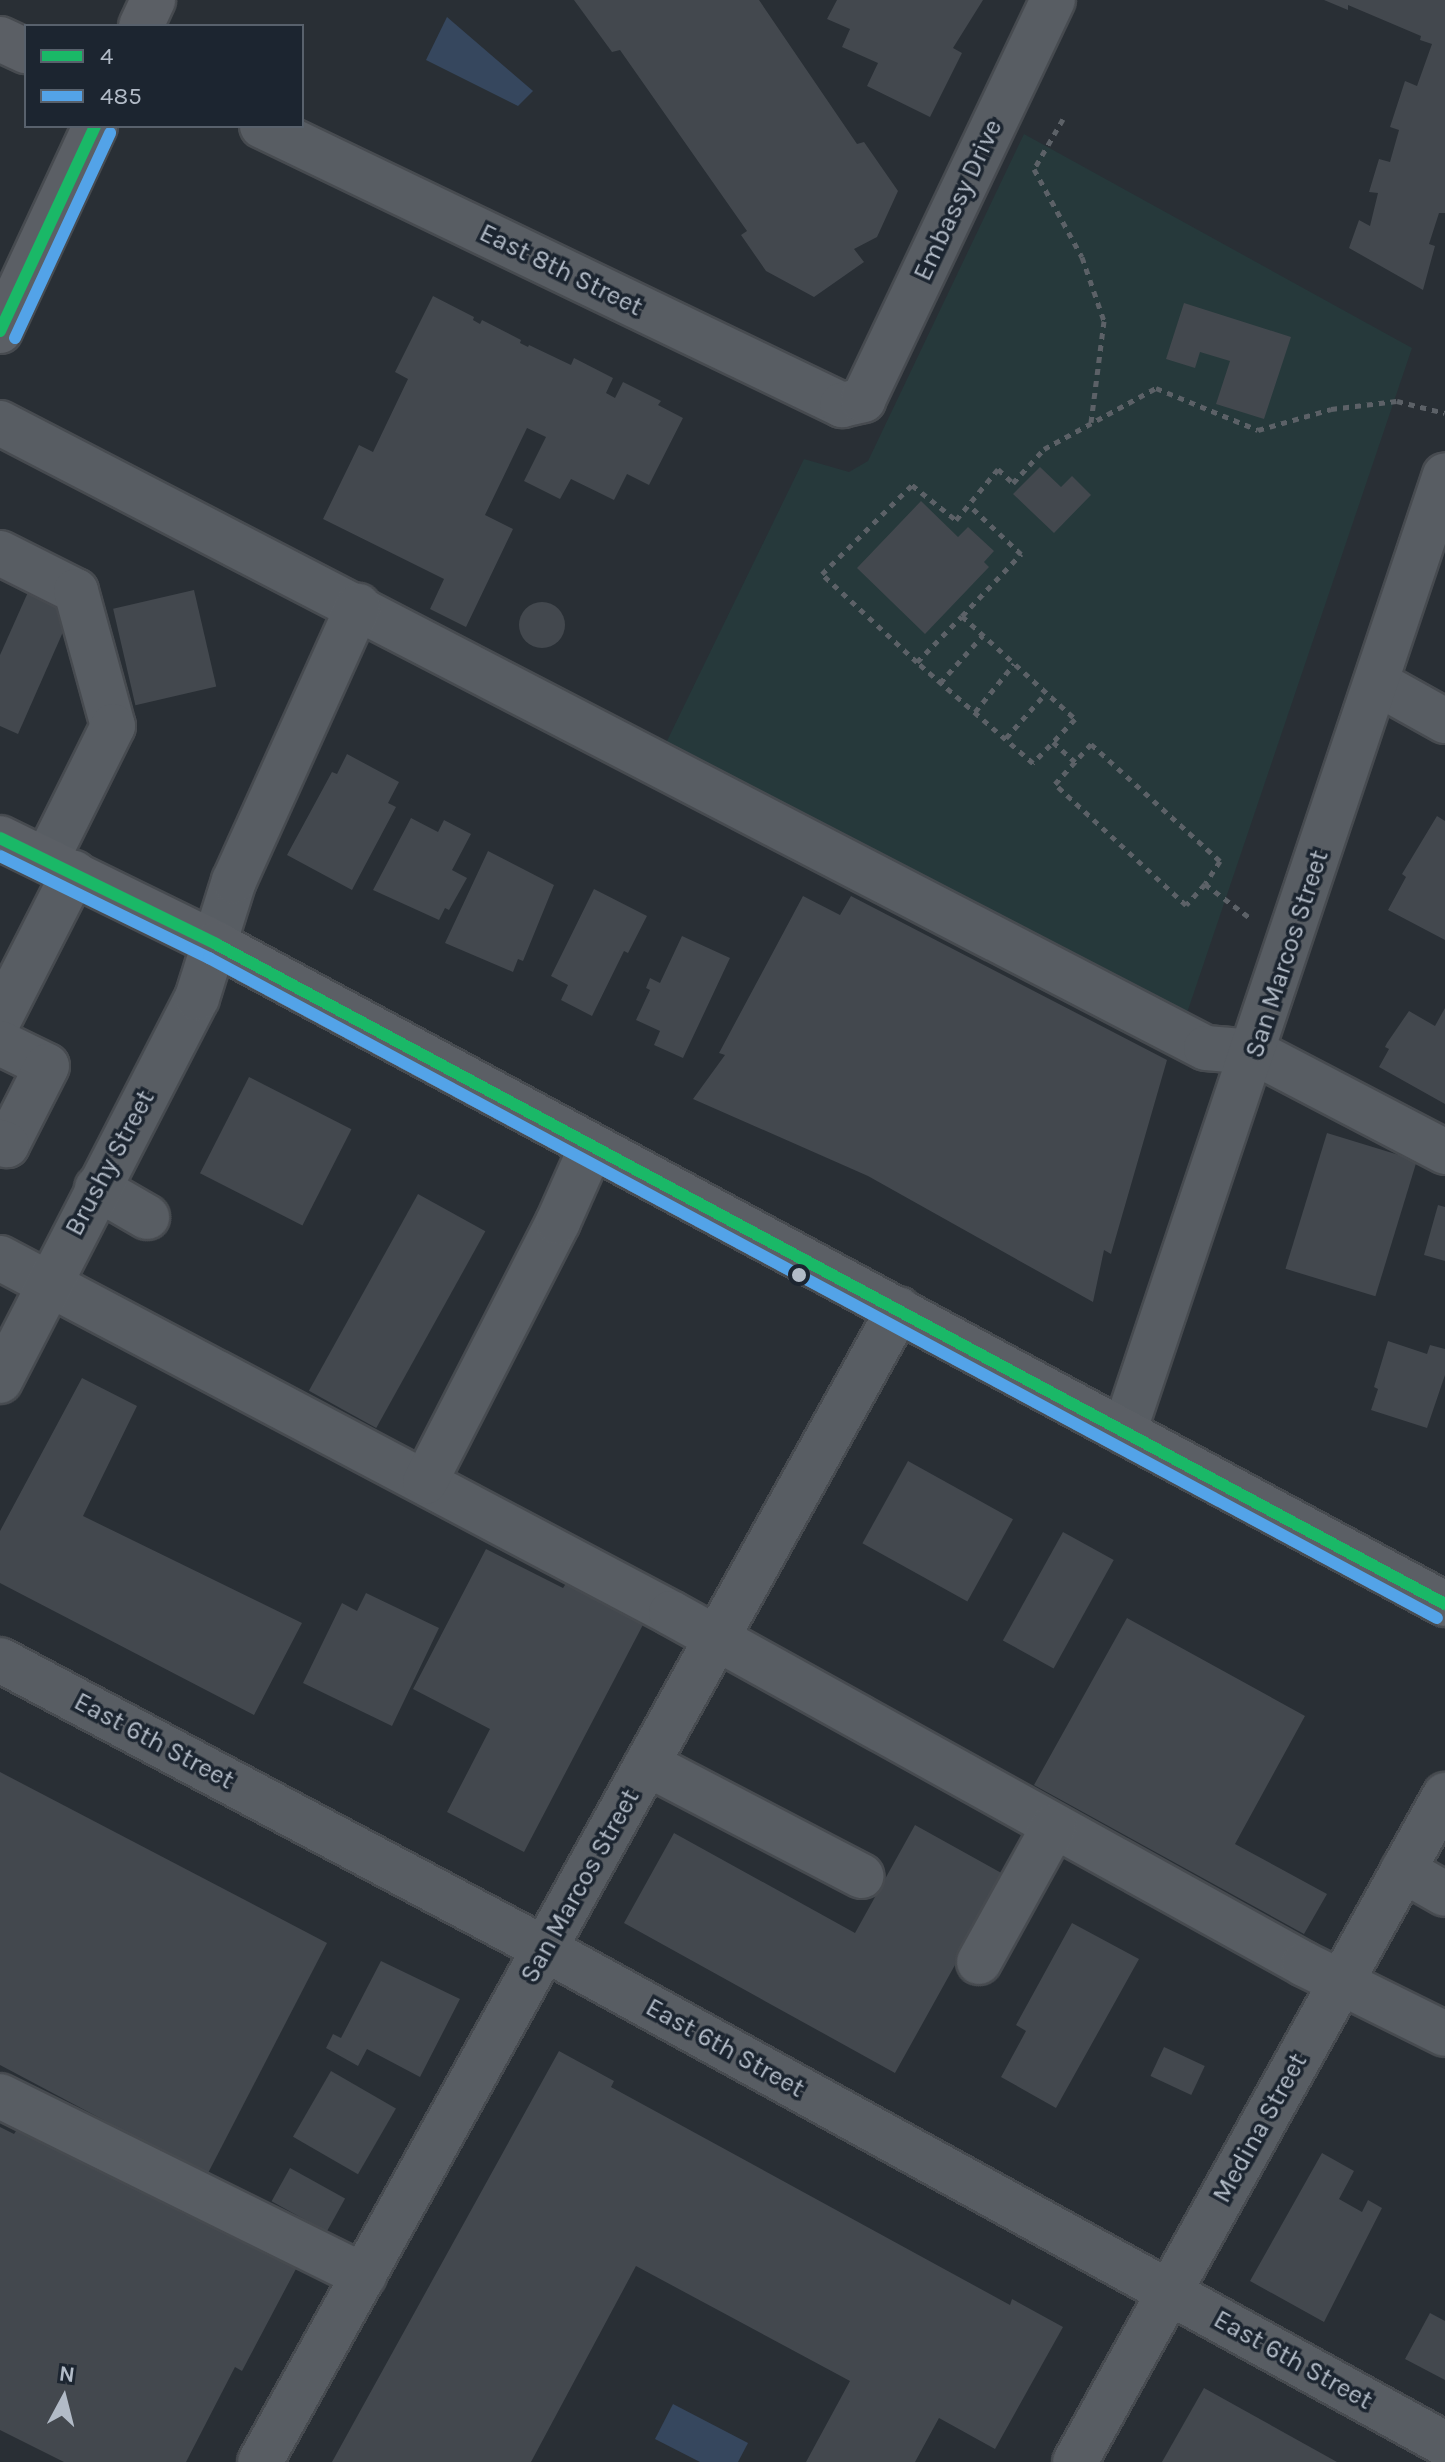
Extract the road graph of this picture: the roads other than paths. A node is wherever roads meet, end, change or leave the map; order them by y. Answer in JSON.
{"nodes":[{"id":1,"x":153,"y":0,"type":"edge"},
{"id":2,"x":1053,"y":0,"type":"edge"},
{"id":3,"x":142,"y":24,"type":"edge"},
{"id":4,"x":0,"y":39,"type":"edge"},
{"id":5,"x":24,"y":50,"type":"edge"},
{"id":6,"x":94,"y":128,"type":"edge"},
{"id":7,"x":266,"y":128,"type":"edge"},
{"id":8,"x":0,"y":331,"type":"edge"},
{"id":9,"x":863,"y":400,"type":"joint"},
{"id":10,"x":0,"y":423,"type":"edge"},
{"id":11,"x":1445,"y":475,"type":"edge"},
{"id":12,"x":0,"y":553,"type":"edge"},
{"id":13,"x":358,"y":606,"type":"junction"},
{"id":14,"x":1377,"y":683,"type":"junction"},
{"id":15,"x":1445,"y":721,"type":"edge"},
{"id":16,"x":0,"y":838,"type":"edge"},
{"id":17,"x":61,"y":866,"type":"junction"},
{"id":18,"x":216,"y":944,"type":"junction"},
{"id":19,"x":0,"y":1018,"type":"edge"},
{"id":20,"x":0,"y":1043,"type":"edge"},
{"id":21,"x":1254,"y":1052,"type":"junction"},
{"id":22,"x":0,"y":1142,"type":"edge"},
{"id":23,"x":591,"y":1148,"type":"junction"},
{"id":24,"x":1445,"y":1152,"type":"edge"},
{"id":25,"x":97,"y":1188,"type":"junction"},
{"id":26,"x":147,"y":1217,"type":"dead end"},
{"id":27,"x":0,"y":1258,"type":"edge"},
{"id":28,"x":47,"y":1284,"type":"junction"},
{"id":29,"x":899,"y":1309,"type":"junction"},
{"id":30,"x":0,"y":1381,"type":"edge"},
{"id":31,"x":1124,"y":1432,"type":"junction"},
{"id":32,"x":425,"y":1482,"type":"junction"},
{"id":33,"x":1445,"y":1604,"type":"edge"},
{"id":34,"x":716,"y":1639,"type":"junction"},
{"id":35,"x":0,"y":1660,"type":"edge"},
{"id":36,"x":647,"y":1764,"type":"junction"},
{"id":37,"x":1445,"y":1795,"type":"edge"},
{"id":38,"x":1054,"y":1826,"type":"junction"},
{"id":39,"x":1403,"y":1870,"type":"junction"},
{"id":40,"x":861,"y":1876,"type":"dead end"},
{"id":41,"x":1445,"y":1894,"type":"edge"},
{"id":42,"x":545,"y":1949,"type":"junction"},
{"id":43,"x":979,"y":1962,"type":"dead end"},
{"id":44,"x":1341,"y":1981,"type":"junction"},
{"id":45,"x":1445,"y":2034,"type":"edge"},
{"id":46,"x":0,"y":2096,"type":"edge"},
{"id":47,"x":364,"y":2276,"type":"junction"},
{"id":48,"x":1169,"y":2292,"type":"junction"},
{"id":49,"x":1445,"y":2444,"type":"edge"},
{"id":50,"x":260,"y":2462,"type":"edge"},
{"id":51,"x":1075,"y":2462,"type":"edge"}],
"edges":[{"from":1,"to":3,"type":"main road"},
{"from":2,"to":9,"type":"street","name":"Embassy Drive"},
{"from":4,"to":5,"type":"main road"},
{"from":6,"to":8,"type":"main road"},
{"from":7,"to":9,"type":"street","name":"East 8th Street"},
{"from":10,"to":13,"type":"street"},
{"from":11,"to":14,"type":"street","name":"San Marcos Street"},
{"from":12,"to":17,"type":"street"},
{"from":13,"to":18,"type":"street","name":"Brushy Street"},
{"from":13,"to":21,"type":"street"},
{"from":14,"to":15,"type":"street"},
{"from":14,"to":21,"type":"street","name":"San Marcos Street"},
{"from":16,"to":17,"type":"main road"},
{"from":17,"to":18,"type":"main road"},
{"from":17,"to":19,"type":"street"},
{"from":18,"to":23,"type":"main road"},
{"from":18,"to":25,"type":"street","name":"Brushy Street"},
{"from":20,"to":22,"type":"street"},
{"from":21,"to":24,"type":"street"},
{"from":21,"to":31,"type":"street","name":"San Marcos Street"},
{"from":23,"to":29,"type":"main road"},
{"from":23,"to":32,"type":"street"},
{"from":25,"to":26,"type":"street"},
{"from":25,"to":28,"type":"street","name":"Brushy Street"},
{"from":27,"to":28,"type":"street"},
{"from":28,"to":30,"type":"street","name":"Brushy Street"},
{"from":28,"to":32,"type":"street"},
{"from":29,"to":31,"type":"main road"},
{"from":29,"to":34,"type":"street","name":"San Marcos Street"},
{"from":31,"to":33,"type":"main road"},
{"from":32,"to":34,"type":"street"},
{"from":34,"to":36,"type":"street","name":"San Marcos Street"},
{"from":34,"to":38,"type":"street"},
{"from":35,"to":42,"type":"street","name":"East 6th Street"},
{"from":36,"to":40,"type":"street"},
{"from":36,"to":42,"type":"street","name":"San Marcos Street"},
{"from":37,"to":39,"type":"street","name":"Medina Street"},
{"from":38,"to":43,"type":"street"},
{"from":38,"to":44,"type":"street"},
{"from":39,"to":41,"type":"street"},
{"from":39,"to":44,"type":"street","name":"Medina Street"},
{"from":42,"to":47,"type":"street","name":"San Marcos Street"},
{"from":42,"to":48,"type":"street","name":"East 6th Street"},
{"from":44,"to":45,"type":"street"},
{"from":44,"to":48,"type":"street","name":"Medina Street"},
{"from":46,"to":47,"type":"street"},
{"from":47,"to":50,"type":"street","name":"San Marcos Street"},
{"from":48,"to":49,"type":"street","name":"East 6th Street"},
{"from":48,"to":51,"type":"street","name":"Medina Street"}]}
